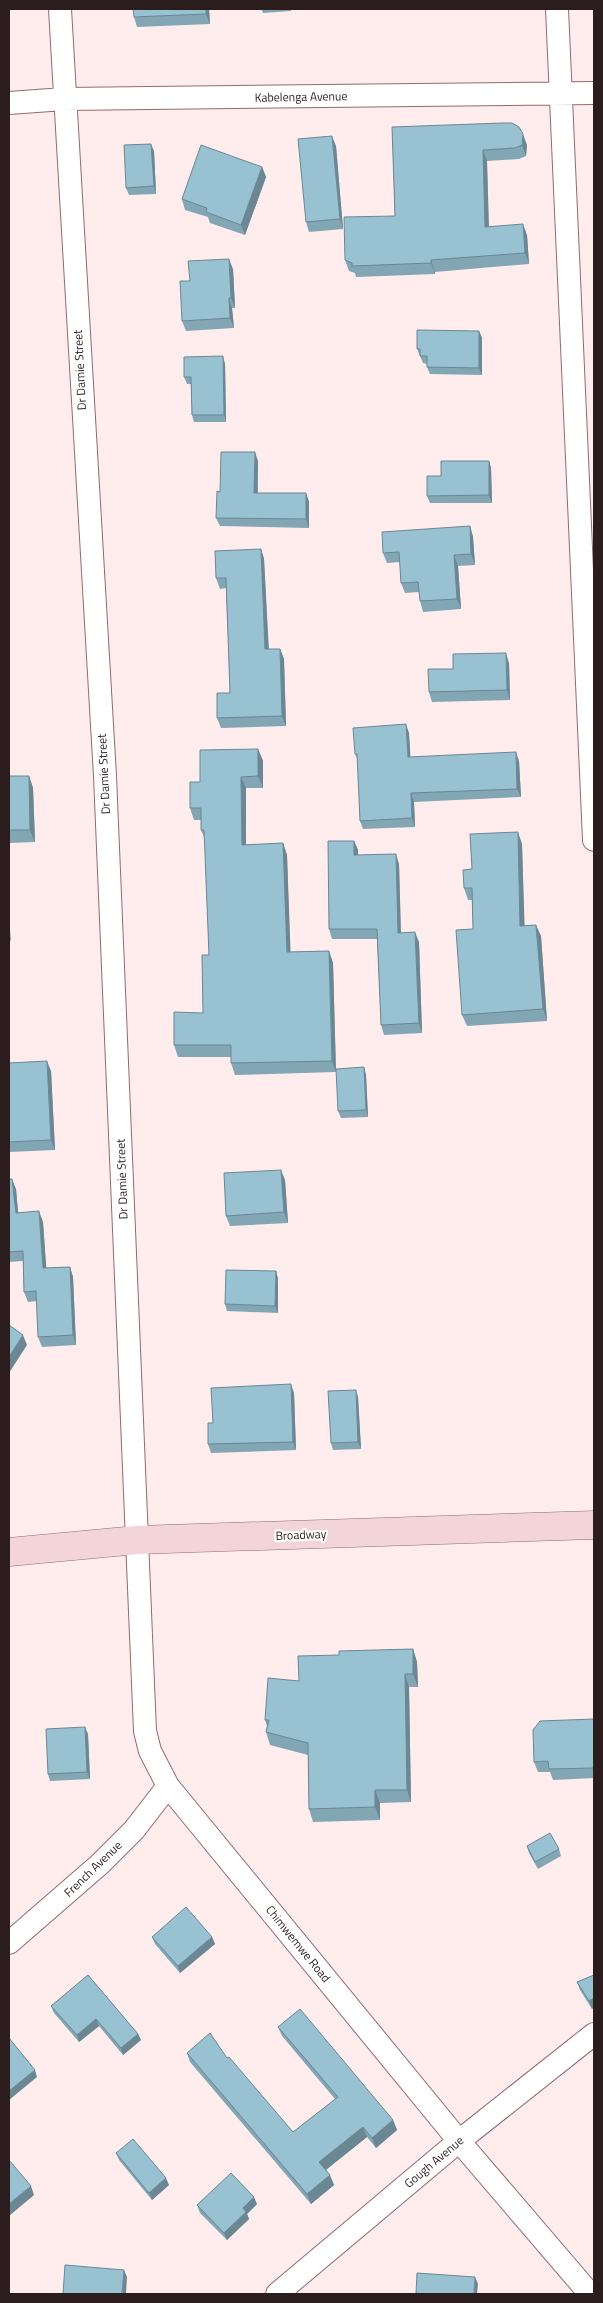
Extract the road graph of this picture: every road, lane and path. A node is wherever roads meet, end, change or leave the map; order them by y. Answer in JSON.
{"nodes":[{"id":1,"x":60,"y":9,"type":"edge"},
{"id":2,"x":557,"y":9,"type":"edge"},
{"id":3,"x":594,"y":93,"type":"edge"},
{"id":4,"x":561,"y":94,"type":"junction"},
{"id":5,"x":64,"y":99,"type":"junction"},
{"id":6,"x":9,"y":103,"type":"edge"},
{"id":7,"x":594,"y":840,"type":"edge"},
{"id":8,"x":594,"y":1525,"type":"edge"},
{"id":9,"x":138,"y":1540,"type":"junction"},
{"id":10,"x":9,"y":1552,"type":"edge"},
{"id":11,"x":168,"y":1786,"type":"junction"},
{"id":12,"x":9,"y":1943,"type":"edge"},
{"id":13,"x":594,"y":2034,"type":"edge"},
{"id":14,"x":459,"y":2140,"type":"junction"},
{"id":15,"x":278,"y":2294,"type":"edge"},
{"id":16,"x":590,"y":2294,"type":"edge"}],
"edges":[{"from":1,"to":5,"type":"street","name":"Dr Damie Street"},
{"from":2,"to":4,"type":"street"},
{"from":3,"to":4,"type":"street","name":"Kabelenga Avenue"},
{"from":4,"to":5,"type":"street","name":"Kabelenga Avenue"},
{"from":4,"to":7,"type":"street"},
{"from":5,"to":6,"type":"street","name":"Kabelenga Avenue"},
{"from":5,"to":9,"type":"street","name":"Dr Damie Street"},
{"from":8,"to":9,"type":"main road","name":"Broadway"},
{"from":9,"to":10,"type":"main road","name":"Broadway"},
{"from":9,"to":11,"type":"street","name":"Chimwemwe Road"},
{"from":11,"to":12,"type":"street","name":"French Avenue"},
{"from":11,"to":14,"type":"street","name":"Chimwemwe Road"},
{"from":13,"to":14,"type":"street","name":"Gough Avenue"},
{"from":14,"to":15,"type":"street","name":"Gough Avenue"},
{"from":14,"to":16,"type":"street","name":"Chimwemwe Road"}]}
